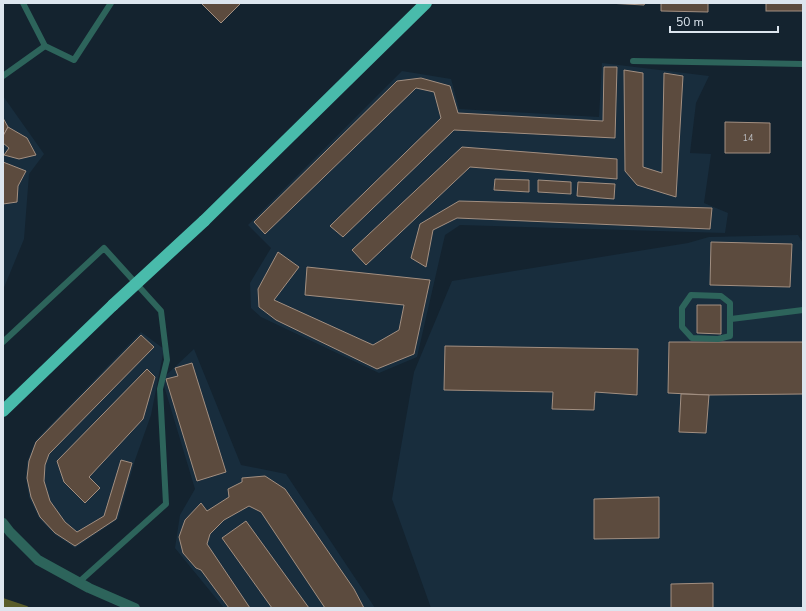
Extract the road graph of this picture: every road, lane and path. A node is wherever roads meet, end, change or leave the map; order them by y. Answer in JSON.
{"nodes":[{"id":1,"x":23,"y":3,"type":"edge"},
{"id":2,"x":111,"y":3,"type":"edge"},
{"id":3,"x":426,"y":3,"type":"edge"},
{"id":4,"x":45,"y":46,"type":"junction"},
{"id":5,"x":632,"y":61,"type":"dead end"},
{"id":6,"x":803,"y":64,"type":"edge"},
{"id":7,"x":3,"y":76,"type":"edge"},
{"id":8,"x":803,"y":310,"type":"edge"},
{"id":9,"x":731,"y":318,"type":"junction"},
{"id":10,"x":3,"y":342,"type":"edge"},
{"id":11,"x":3,"y":411,"type":"edge"},
{"id":12,"x":3,"y":523,"type":"edge"},
{"id":13,"x":79,"y":582,"type":"junction"},
{"id":14,"x":135,"y":608,"type":"edge"}],
"edges":[{"from":1,"to":4,"type":"lane"},
{"from":2,"to":4,"type":"lane"},
{"from":3,"to":11,"type":"highway","bridge":true},
{"from":4,"to":7,"type":"lane"},
{"from":5,"to":6,"type":"lane"},
{"from":8,"to":9,"type":"lane"},
{"from":9,"to":9,"type":"lane"},
{"from":10,"to":13,"type":"lane"},
{"from":12,"to":13,"type":"street"},
{"from":13,"to":14,"type":"street"}]}
